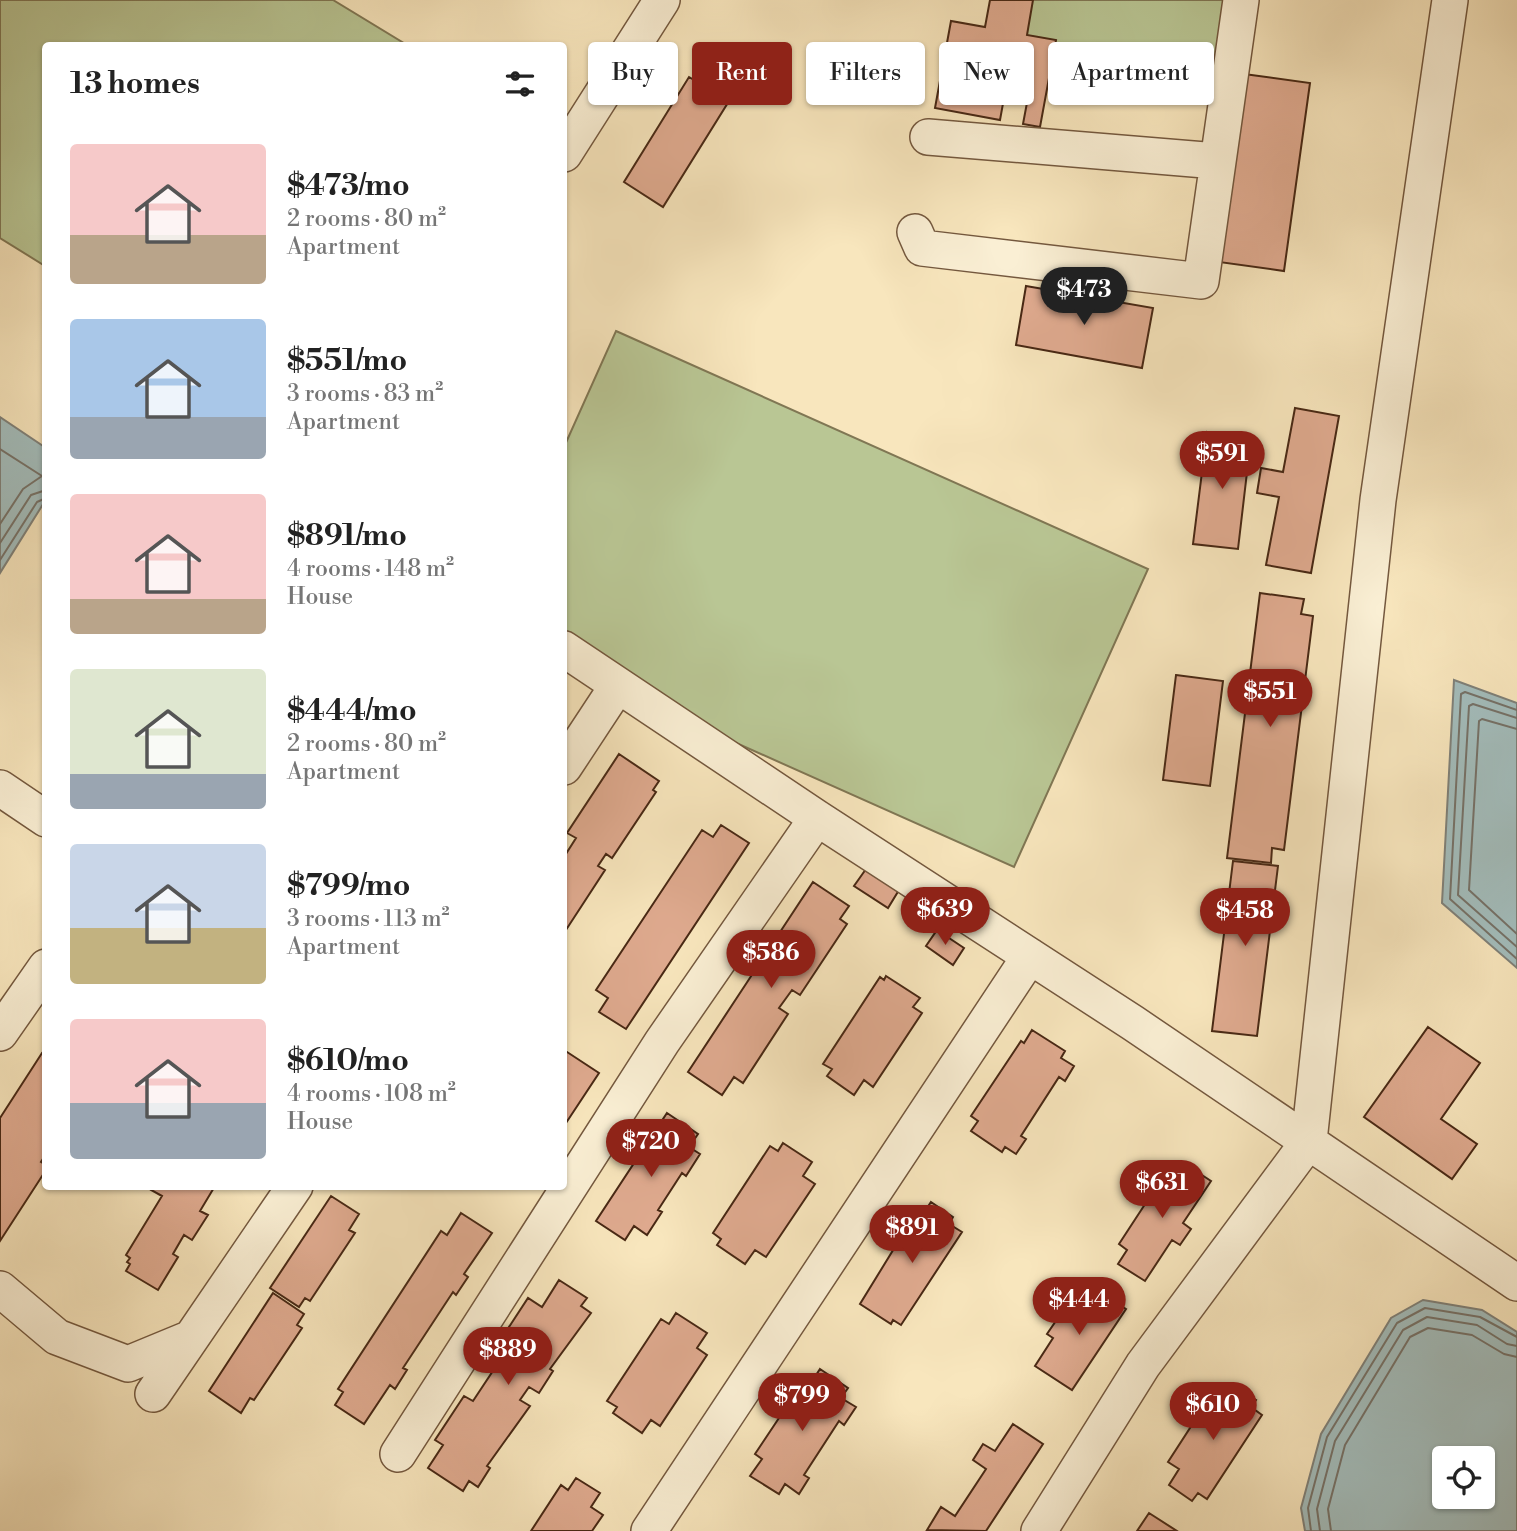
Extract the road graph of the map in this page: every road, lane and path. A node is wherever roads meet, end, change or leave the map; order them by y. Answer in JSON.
{"nodes":[{"id":1,"x":662,"y":0,"type":"edge"},
{"id":2,"x":1241,"y":0,"type":"edge"},
{"id":3,"x":1450,"y":0,"type":"edge"},
{"id":4,"x":928,"y":137,"type":"dead end"},
{"id":5,"x":567,"y":149,"type":"edge"},
{"id":6,"x":1217,"y":161,"type":"junction"},
{"id":7,"x":915,"y":232,"type":"dead end"},
{"id":8,"x":567,"y":651,"type":"edge"},
{"id":9,"x":618,"y":684,"type":"junction"},
{"id":10,"x":567,"y":762,"type":"edge"},
{"id":11,"x":0,"y":788,"type":"edge"},
{"id":12,"x":42,"y":816,"type":"edge"},
{"id":13,"x":817,"y":818,"type":"junction"},
{"id":14,"x":1030,"y":956,"type":"junction"},
{"id":15,"x":42,"y":973,"type":"edge"},
{"id":16,"x":0,"y":1033,"type":"edge"},
{"id":17,"x":1309,"y":1141,"type":"junction"},
{"id":18,"x":292,"y":1190,"type":"edge"},
{"id":19,"x":1517,"y":1283,"type":"edge"},
{"id":20,"x":0,"y":1289,"type":"edge"},
{"id":21,"x":191,"y":1338,"type":"junction"},
{"id":22,"x":153,"y":1394,"type":"dead end"},
{"id":23,"x":398,"y":1454,"type":"dead end"},
{"id":24,"x":649,"y":1531,"type":"edge"},
{"id":25,"x":1039,"y":1531,"type":"edge"}],
"edges":[{"from":1,"to":5,"type":"lane"},
{"from":2,"to":6,"type":"lane"},
{"from":3,"to":17,"type":"lane"},
{"from":4,"to":6,"type":"lane"},
{"from":6,"to":7,"type":"lane"},
{"from":8,"to":9,"type":"lane"},
{"from":9,"to":10,"type":"lane"},
{"from":9,"to":13,"type":"lane"},
{"from":11,"to":12,"type":"lane"},
{"from":13,"to":14,"type":"lane"},
{"from":13,"to":23,"type":"lane"},
{"from":14,"to":17,"type":"lane"},
{"from":14,"to":24,"type":"lane"},
{"from":15,"to":16,"type":"lane"},
{"from":17,"to":19,"type":"lane"},
{"from":17,"to":25,"type":"lane"},
{"from":18,"to":21,"type":"lane"},
{"from":20,"to":21,"type":"lane"},
{"from":21,"to":22,"type":"lane"}]}
